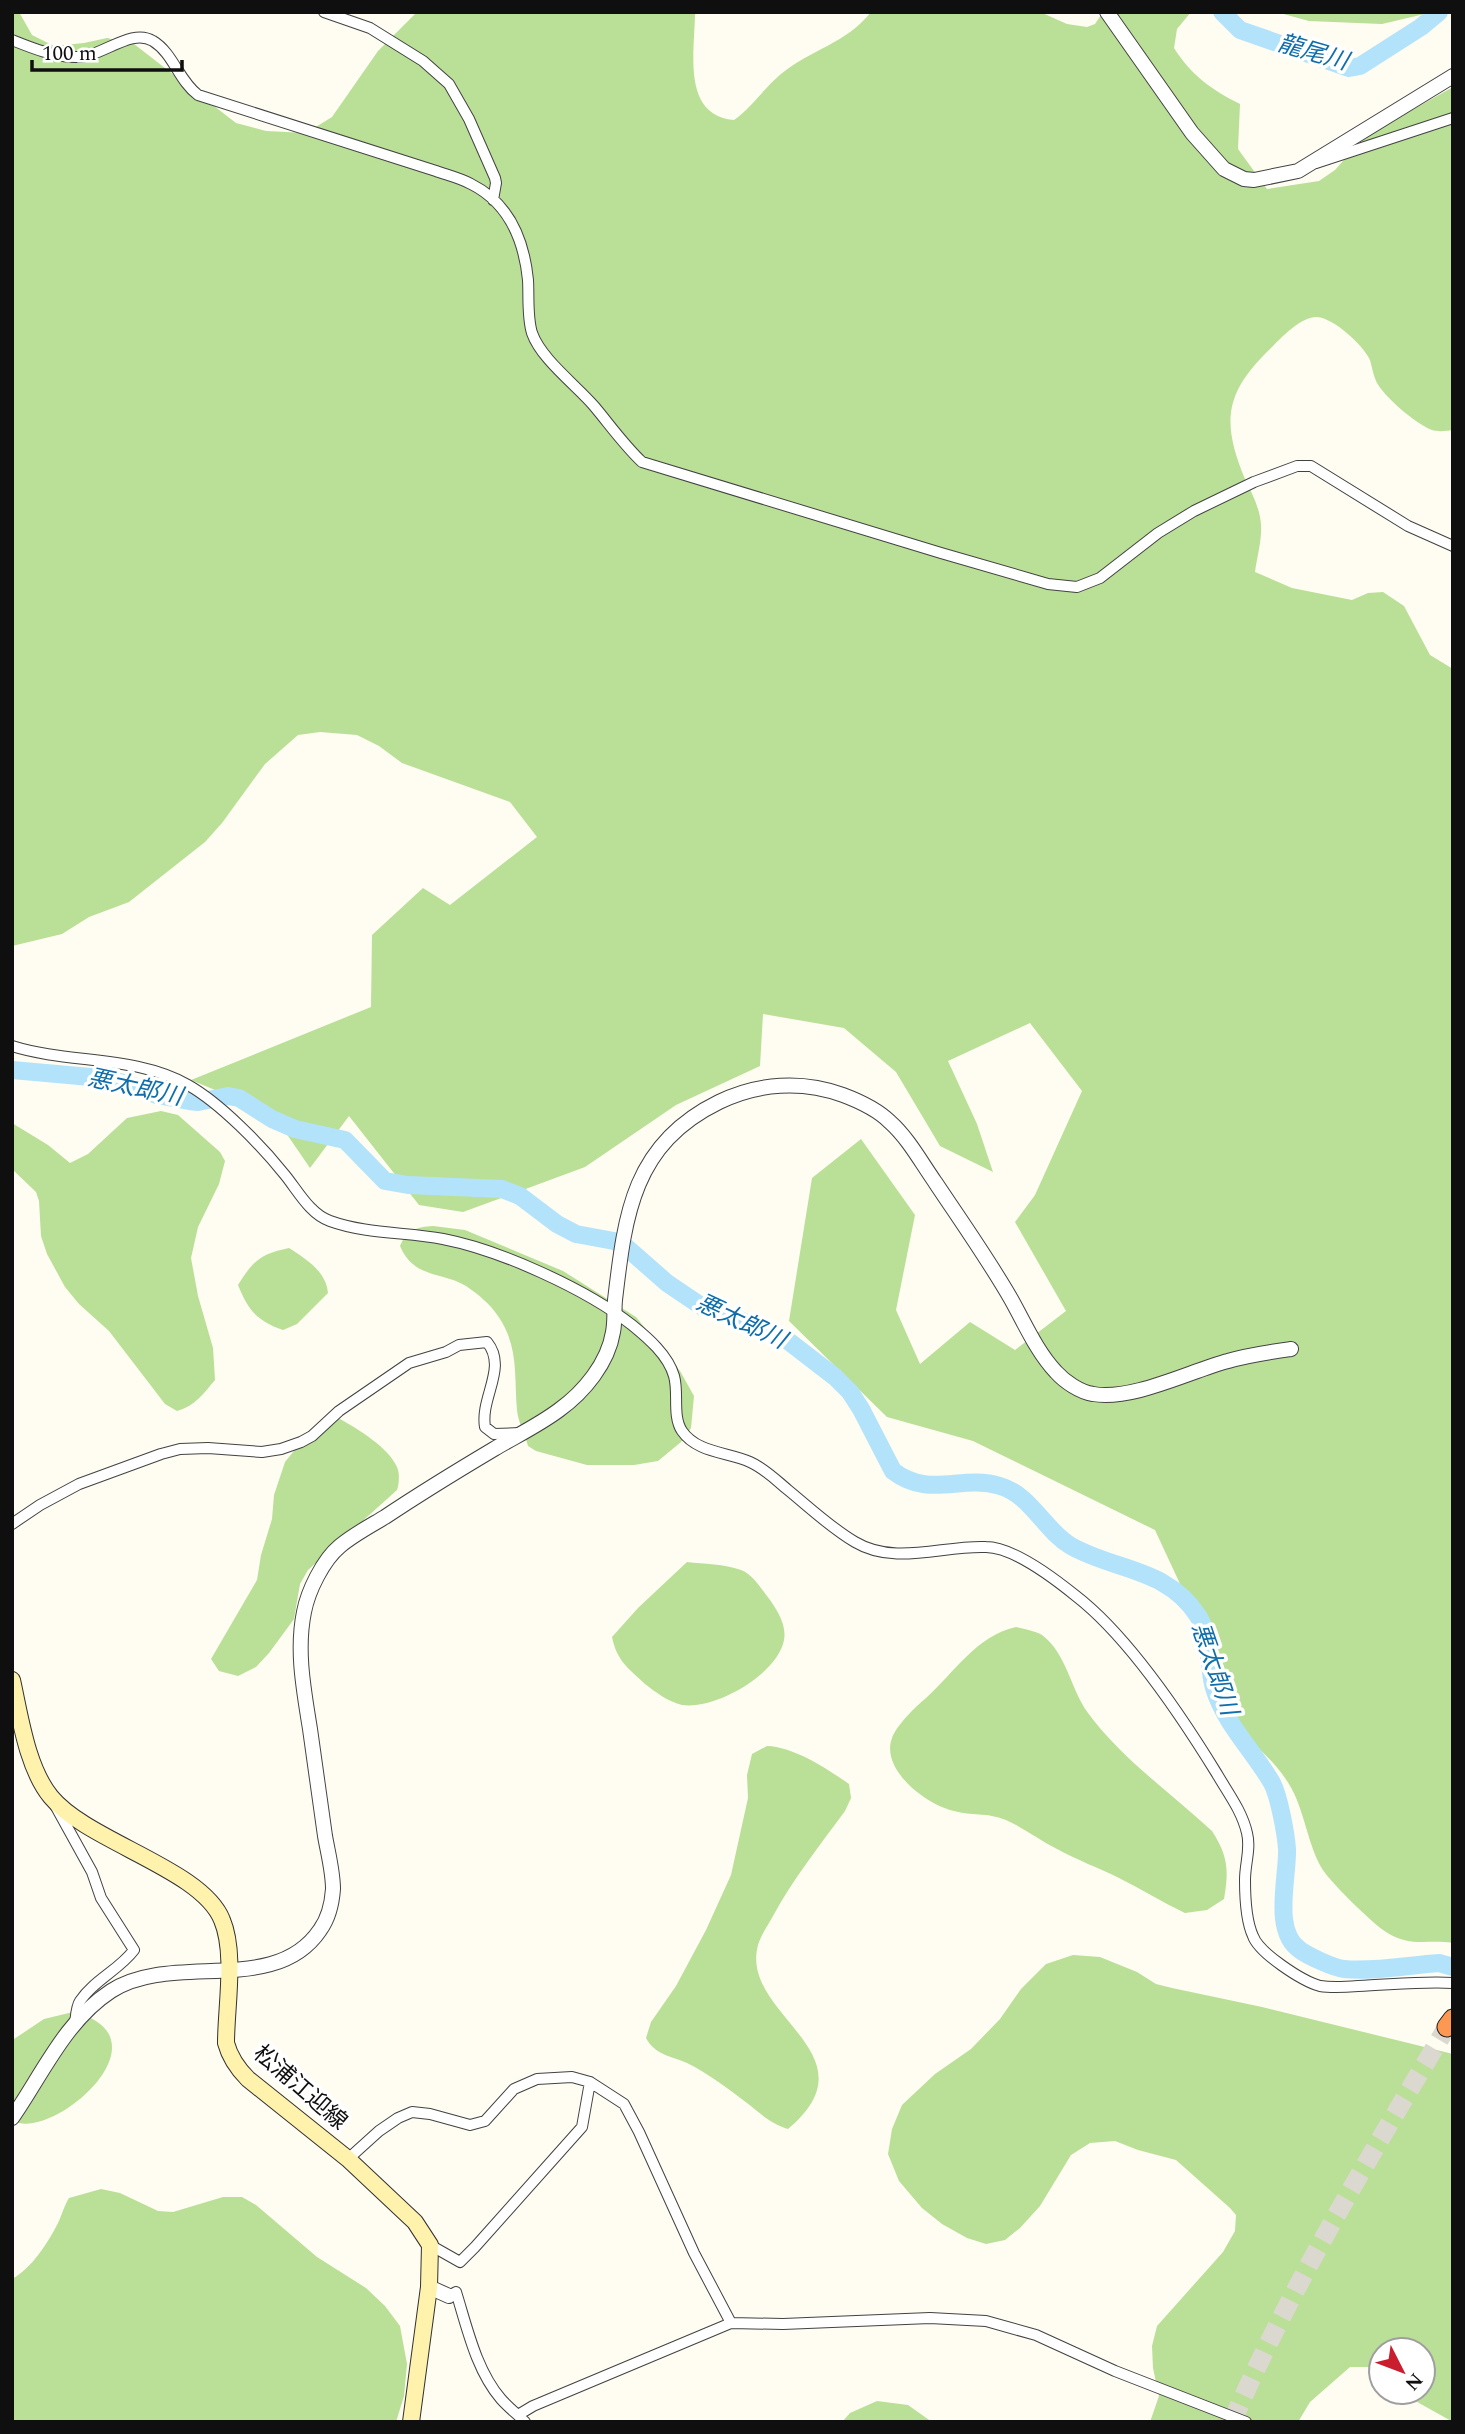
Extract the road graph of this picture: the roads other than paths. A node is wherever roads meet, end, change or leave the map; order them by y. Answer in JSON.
{"nodes":[{"id":1,"x":324,"y":12,"type":"edge"},
{"id":2,"x":1107,"y":12,"type":"edge"},
{"id":3,"x":12,"y":40,"type":"edge"},
{"id":4,"x":1453,"y":76,"type":"edge"},
{"id":5,"x":1453,"y":118,"type":"edge"},
{"id":6,"x":1298,"y":171,"type":"junction"},
{"id":7,"x":493,"y":200,"type":"junction"},
{"id":8,"x":1453,"y":546,"type":"edge"},
{"id":9,"x":12,"y":1046,"type":"edge"},
{"id":10,"x":614,"y":1312,"type":"junction"},
{"id":11,"x":1291,"y":1349,"type":"dead end"},
{"id":12,"x":522,"y":1433,"type":"junction"},
{"id":13,"x":12,"y":1524,"type":"edge"},
{"id":14,"x":12,"y":1680,"type":"edge"},
{"id":15,"x":50,"y":1796,"type":"junction"},
{"id":16,"x":228,"y":1970,"type":"junction"},
{"id":17,"x":1453,"y":1983,"type":"edge"},
{"id":18,"x":74,"y":2025,"type":"junction"},
{"id":19,"x":590,"y":2082,"type":"junction"},
{"id":20,"x":12,"y":2118,"type":"edge"},
{"id":21,"x":348,"y":2159,"type":"junction"},
{"id":22,"x":430,"y":2245,"type":"junction"},
{"id":23,"x":429,"y":2287,"type":"junction"},
{"id":24,"x":449,"y":2296,"type":"joint"},
{"id":25,"x":732,"y":2323,"type":"junction"},
{"id":26,"x":522,"y":2418,"type":"edge"},
{"id":27,"x":411,"y":2422,"type":"edge"},
{"id":28,"x":1246,"y":2422,"type":"edge"}],
"edges":[{"from":1,"to":7,"type":"street"},
{"from":2,"to":6,"type":"street"},
{"from":3,"to":7,"type":"street"},
{"from":4,"to":6,"type":"street"},
{"from":5,"to":6,"type":"street"},
{"from":7,"to":8,"type":"street"},
{"from":9,"to":10,"type":"street"},
{"from":10,"to":11,"type":"street"},
{"from":10,"to":12,"type":"street"},
{"from":10,"to":17,"type":"street"},
{"from":12,"to":13,"type":"street"},
{"from":12,"to":16,"type":"street"},
{"from":14,"to":15,"type":"main road","name":"松浦江迎線"},
{"from":15,"to":16,"type":"main road","name":"松浦江迎線"},
{"from":15,"to":18,"type":"street"},
{"from":16,"to":18,"type":"street"},
{"from":16,"to":21,"type":"main road","name":"松浦江迎線"},
{"from":18,"to":20,"type":"street"},
{"from":19,"to":21,"type":"street"},
{"from":19,"to":22,"type":"street"},
{"from":19,"to":25,"type":"street"},
{"from":21,"to":22,"type":"main road","name":"松浦江迎線"},
{"from":22,"to":23,"type":"main road"},
{"from":23,"to":24,"type":"street"},
{"from":23,"to":27,"type":"main road"},
{"from":24,"to":26,"type":"street"},
{"from":25,"to":26,"type":"street"},
{"from":25,"to":28,"type":"street"}]}
